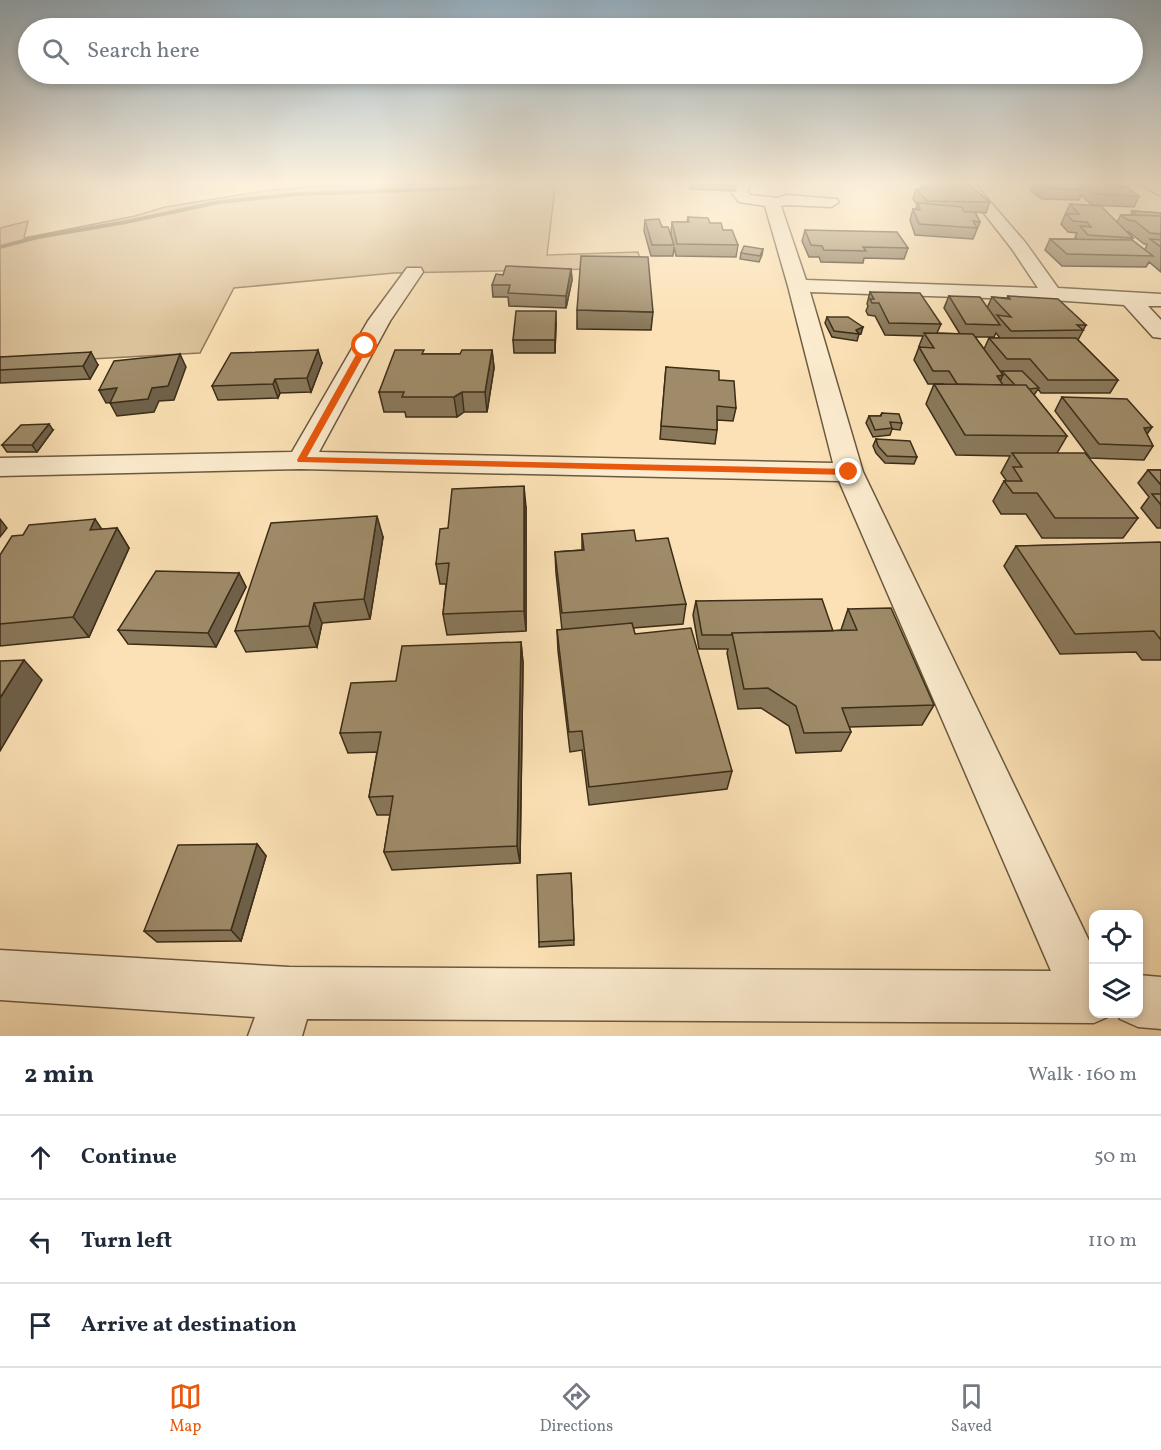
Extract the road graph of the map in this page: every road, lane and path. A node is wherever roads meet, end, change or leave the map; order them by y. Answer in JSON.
{"nodes":[{"id":1,"x":780,"y":229,"type":"edge"},
{"id":2,"x":1005,"y":229,"type":"edge"},
{"id":3,"x":414,"y":272,"type":"dead end"},
{"id":4,"x":798,"y":286,"type":"junction"},
{"id":5,"x":1052,"y":294,"type":"junction"},
{"id":6,"x":1130,"y":299,"type":"junction"},
{"id":7,"x":1161,"y":300,"type":"edge"},
{"id":8,"x":1161,"y":332,"type":"edge"},
{"id":9,"x":301,"y":460,"type":"junction"},
{"id":10,"x":0,"y":467,"type":"edge"},
{"id":11,"x":849,"y":472,"type":"junction"},
{"id":12,"x":0,"y":975,"type":"edge"},
{"id":13,"x":1089,"y":993,"type":"edge"},
{"id":14,"x":1089,"y":997,"type":"edge"},
{"id":15,"x":1143,"y":1001,"type":"edge"},
{"id":16,"x":1161,"y":1003,"type":"edge"},
{"id":17,"x":282,"y":1015,"type":"edge"}],
"edges":[{"from":1,"to":4,"type":"street"},
{"from":2,"to":5,"type":"street"},
{"from":3,"to":9,"type":"street"},
{"from":4,"to":5,"type":"street"},
{"from":4,"to":11,"type":"street"},
{"from":5,"to":6,"type":"street"},
{"from":6,"to":7,"type":"street"},
{"from":6,"to":8,"type":"street"},
{"from":9,"to":10,"type":"street"},
{"from":9,"to":11,"type":"street"},
{"from":11,"to":13,"type":"street"},
{"from":12,"to":17,"type":"street"},
{"from":14,"to":17,"type":"street"},
{"from":15,"to":16,"type":"street"}]}
